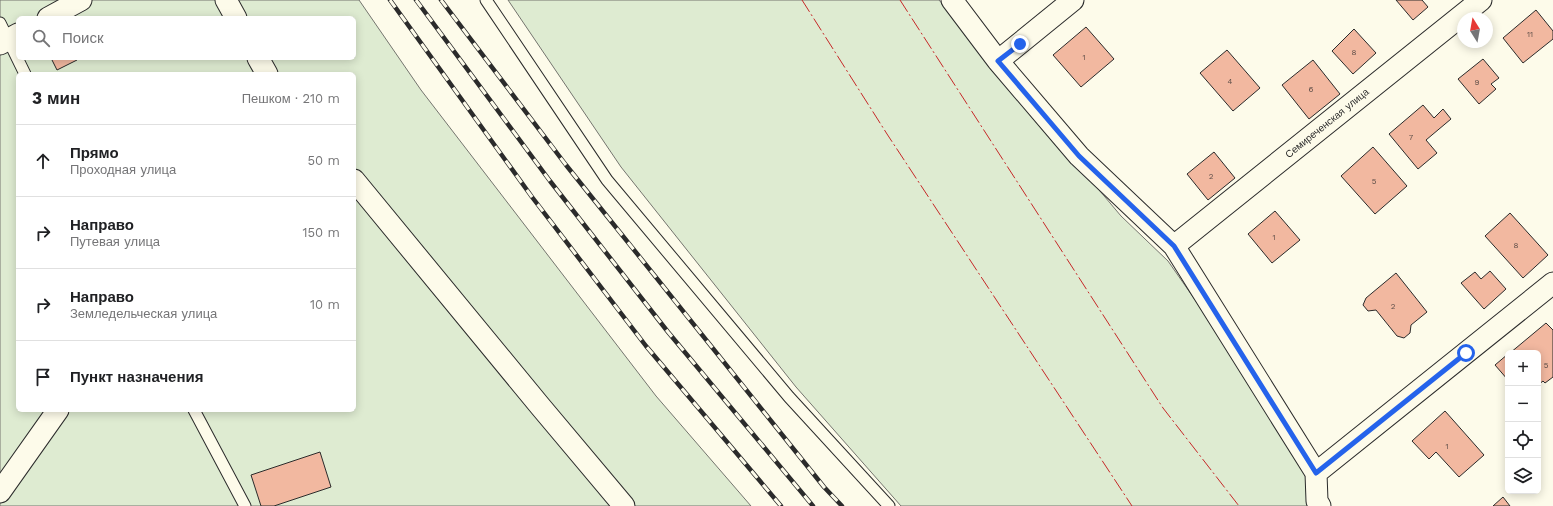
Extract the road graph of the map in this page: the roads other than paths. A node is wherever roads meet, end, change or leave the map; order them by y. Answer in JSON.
{"nodes":[{"id":1,"x":81,"y":0,"type":"edge"},
{"id":2,"x":226,"y":0,"type":"edge"},
{"id":3,"x":486,"y":0,"type":"edge"},
{"id":4,"x":952,"y":0,"type":"edge"},
{"id":5,"x":1073,"y":0,"type":"edge"},
{"id":6,"x":1481,"y":0,"type":"edge"},
{"id":7,"x":52,"y":16,"type":"edge"},
{"id":8,"x":235,"y":16,"type":"edge"},
{"id":9,"x":7,"y":35,"type":"edge"},
{"id":10,"x":16,"y":54,"type":"edge"},
{"id":11,"x":19,"y":60,"type":"edge"},
{"id":12,"x":259,"y":60,"type":"edge"},
{"id":13,"x":998,"y":61,"type":"junction"},
{"id":14,"x":24,"y":72,"type":"edge"},
{"id":15,"x":267,"y":72,"type":"edge"},
{"id":16,"x":356,"y":182,"type":"edge"},
{"id":17,"x":1174,"y":246,"type":"junction"},
{"id":18,"x":1553,"y":283,"type":"edge"},
{"id":19,"x":57,"y":412,"type":"edge"},
{"id":20,"x":195,"y":412,"type":"edge"},
{"id":21,"x":1316,"y":473,"type":"junction"},
{"id":22,"x":0,"y":492,"type":"edge"},
{"id":23,"x":245,"y":506,"type":"edge"},
{"id":24,"x":624,"y":506,"type":"edge"},
{"id":25,"x":889,"y":506,"type":"edge"},
{"id":26,"x":1320,"y":506,"type":"edge"}],
"edges":[{"from":1,"to":7,"type":"street"},
{"from":2,"to":8,"type":"street"},
{"from":3,"to":25,"type":"lane"},
{"from":4,"to":13,"type":"street"},
{"from":5,"to":13,"type":"street"},
{"from":6,"to":17,"type":"street","name":"Семиреченская улица"},
{"from":9,"to":10,"type":"lane"},
{"from":11,"to":14,"type":"lane"},
{"from":12,"to":15,"type":"street"},
{"from":13,"to":17,"type":"street"},
{"from":16,"to":24,"type":"street"},
{"from":17,"to":21,"type":"street"},
{"from":18,"to":21,"type":"street"},
{"from":19,"to":22,"type":"street"},
{"from":20,"to":23,"type":"lane"},
{"from":21,"to":26,"type":"street"}]}
